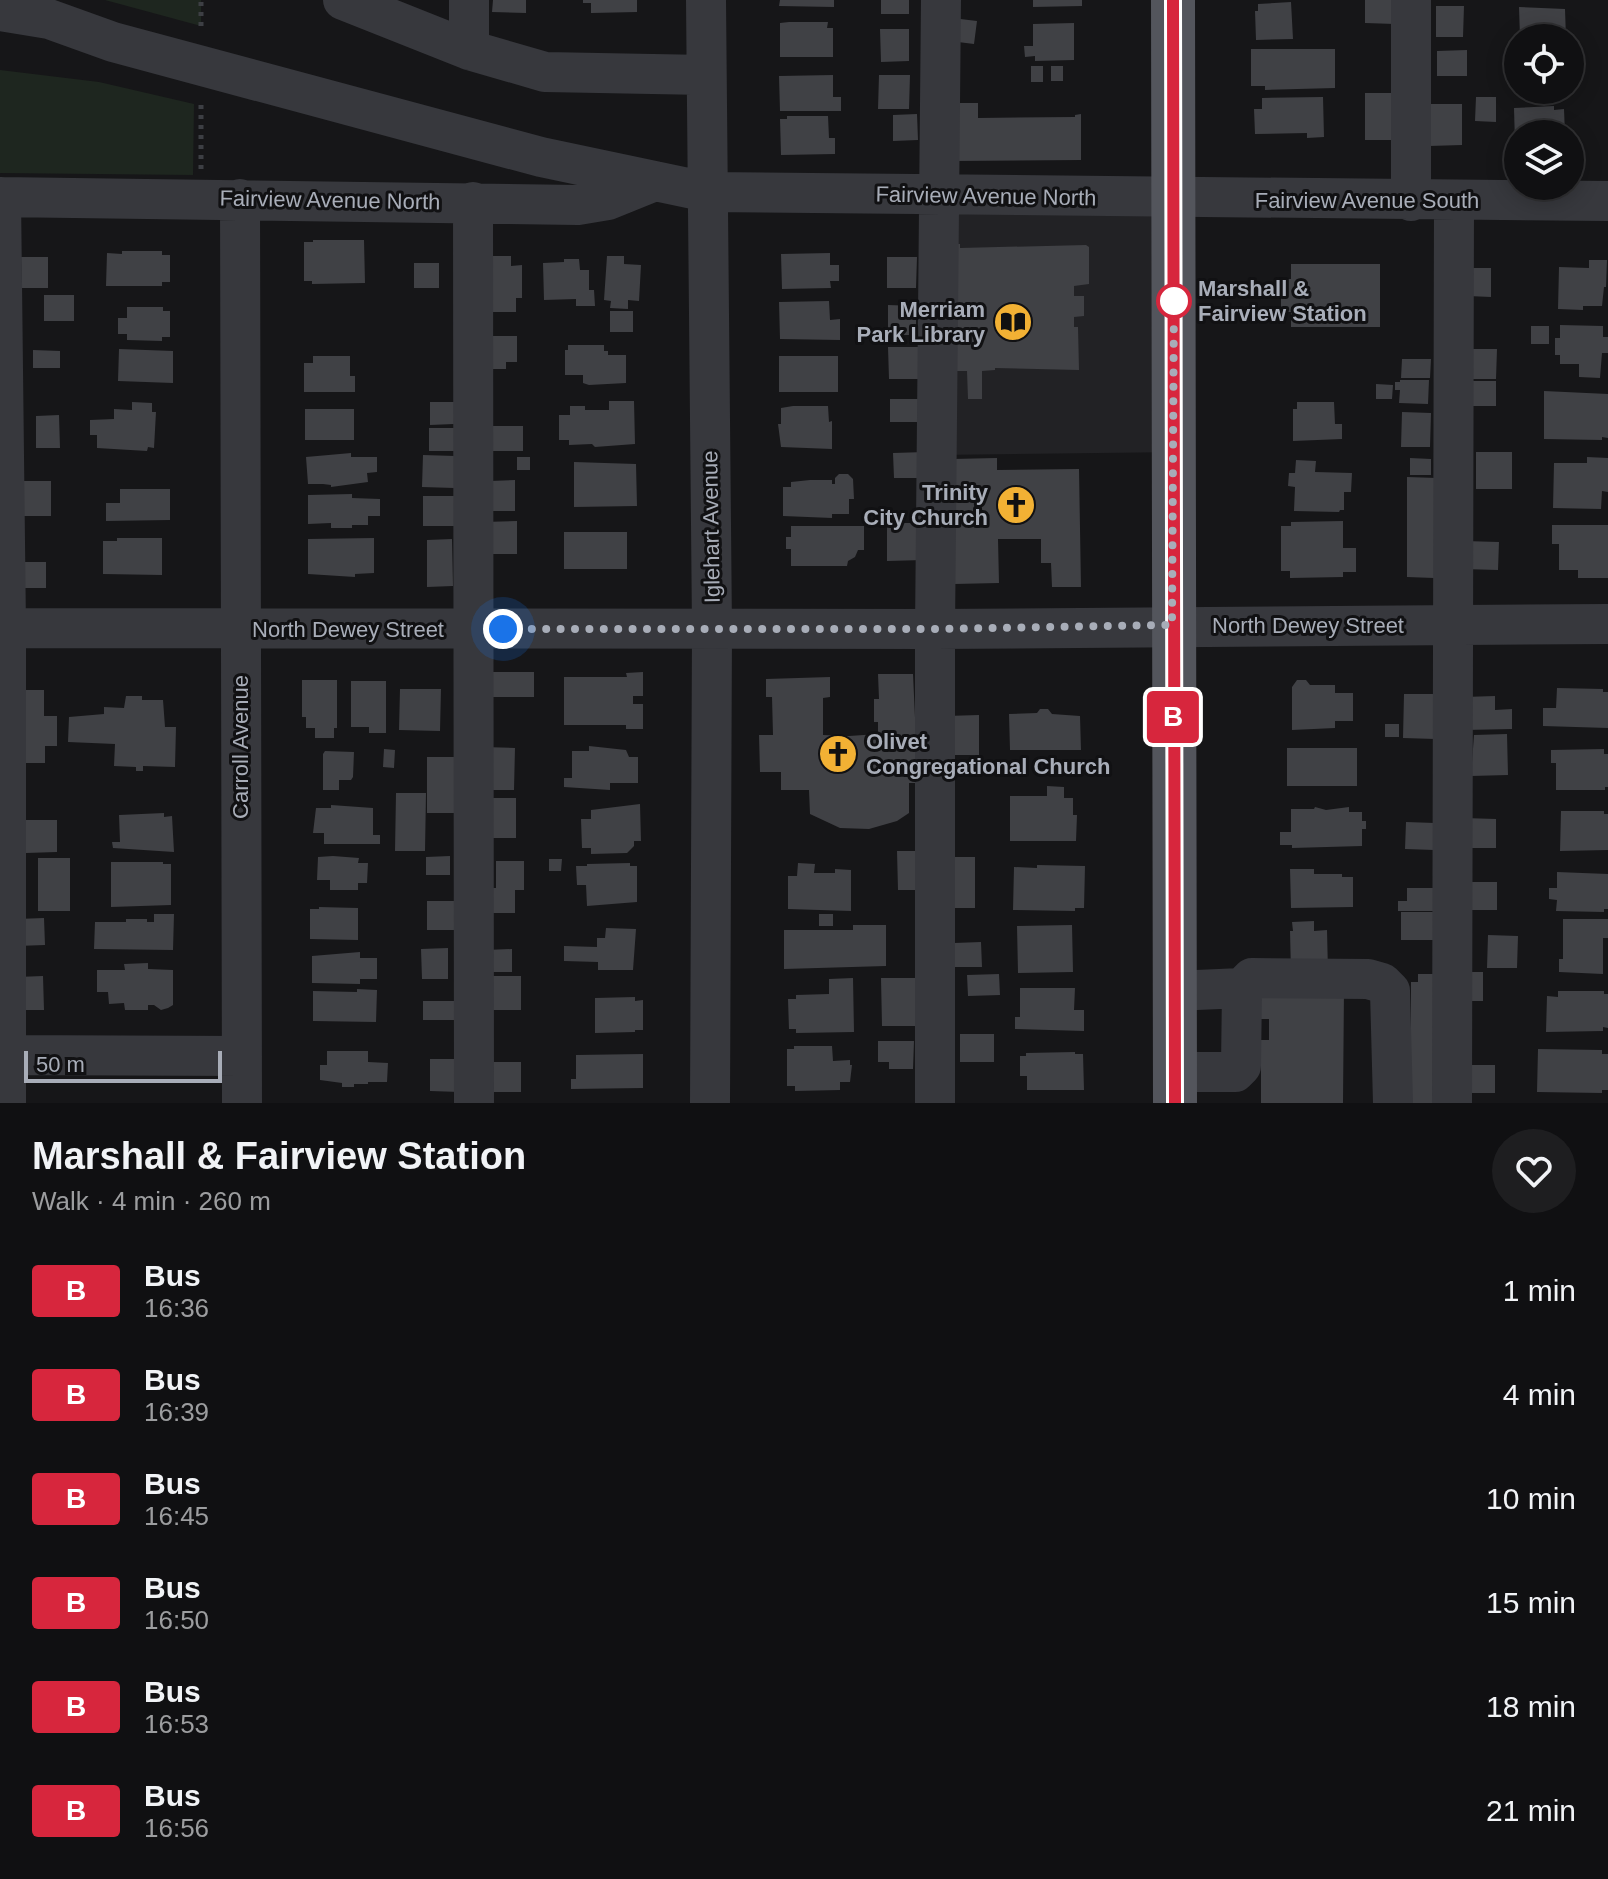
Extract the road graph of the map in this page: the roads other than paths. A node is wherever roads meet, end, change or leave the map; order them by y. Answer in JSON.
{"nodes":[{"id":1,"x":343,"y":0,"type":"edge"},
{"id":2,"x":469,"y":0,"type":"edge"},
{"id":3,"x":706,"y":0,"type":"edge"},
{"id":4,"x":941,"y":0,"type":"edge"},
{"id":5,"x":1173,"y":0,"type":"edge"},
{"id":6,"x":1411,"y":0,"type":"edge"},
{"id":7,"x":0,"y":11,"type":"edge"},
{"id":8,"x":0,"y":37,"type":"edge"},
{"id":9,"x":113,"y":42,"type":"junction"},
{"id":10,"x":469,"y":50,"type":"junction"},
{"id":11,"x":706,"y":75,"type":"junction"},
{"id":12,"x":655,"y":181,"type":"junction"},
{"id":13,"x":707,"y":192,"type":"junction"},
{"id":14,"x":939,"y":196,"type":"junction"},
{"id":15,"x":0,"y":197,"type":"edge"},
{"id":16,"x":1174,"y":198,"type":"junction"},
{"id":17,"x":240,"y":199,"type":"junction"},
{"id":18,"x":1411,"y":201,"type":"junction"},
{"id":19,"x":1454,"y":201,"type":"junction"},
{"id":20,"x":1608,"y":201,"type":"edge"},
{"id":21,"x":473,"y":202,"type":"junction"},
{"id":22,"x":1452,"y":624,"type":"junction"},
{"id":23,"x":1608,"y":624,"type":"edge"},
{"id":24,"x":1172,"y":625,"type":"junction"},
{"id":25,"x":3,"y":628,"type":"edge"},
{"id":26,"x":239,"y":629,"type":"junction"},
{"id":27,"x":473,"y":629,"type":"junction"},
{"id":28,"x":712,"y":629,"type":"junction"},
{"id":29,"x":935,"y":629,"type":"junction"},
{"id":30,"x":1242,"y":988,"type":"junction"},
{"id":31,"x":1174,"y":991,"type":"junction"},
{"id":32,"x":2,"y":1055,"type":"edge"},
{"id":33,"x":242,"y":1056,"type":"junction"},
{"id":34,"x":1174,"y":1088,"type":"edge"},
{"id":35,"x":6,"y":1103,"type":"edge"},
{"id":36,"x":242,"y":1103,"type":"edge"},
{"id":37,"x":474,"y":1103,"type":"edge"},
{"id":38,"x":710,"y":1103,"type":"edge"},
{"id":39,"x":935,"y":1103,"type":"edge"},
{"id":40,"x":1393,"y":1103,"type":"edge"},
{"id":41,"x":1452,"y":1103,"type":"edge"}],
"edges":[{"from":1,"to":10,"type":"street"},
{"from":2,"to":10,"type":"street"},
{"from":3,"to":11,"type":"street","name":"Iglehart Avenue"},
{"from":4,"to":14,"type":"street"},
{"from":5,"to":16,"type":"main road"},
{"from":6,"to":18,"type":"street"},
{"from":7,"to":9,"type":"street","name":"Fairview Avenue North"},
{"from":8,"to":9,"type":"street","name":"Fairview Avenue North"},
{"from":9,"to":12,"type":"street","name":"Fairview Avenue North"},
{"from":10,"to":11,"type":"street"},
{"from":11,"to":13,"type":"street","name":"Iglehart Avenue"},
{"from":12,"to":13,"type":"street","name":"Fairview Avenue North"},
{"from":12,"to":21,"type":"street","name":"Fairview Avenue North"},
{"from":13,"to":14,"type":"street","name":"Fairview Avenue North"},
{"from":13,"to":28,"type":"street","name":"Iglehart Avenue"},
{"from":14,"to":16,"type":"street","name":"Fairview Avenue North"},
{"from":14,"to":29,"type":"street"},
{"from":15,"to":17,"type":"street","name":"Fairview Avenue North"},
{"from":15,"to":25,"type":"street"},
{"from":16,"to":18,"type":"street","name":"Fairview Avenue South"},
{"from":16,"to":24,"type":"main road"},
{"from":17,"to":21,"type":"street","name":"Fairview Avenue North"},
{"from":17,"to":26,"type":"street","name":"Carroll Avenue"},
{"from":18,"to":19,"type":"street","name":"Fairview Avenue South"},
{"from":19,"to":20,"type":"street","name":"Fairview Avenue South"},
{"from":19,"to":22,"type":"street"},
{"from":21,"to":27,"type":"street"},
{"from":22,"to":23,"type":"street","name":"North Dewey Street"},
{"from":22,"to":24,"type":"street","name":"North Dewey Street"},
{"from":22,"to":41,"type":"street"},
{"from":24,"to":29,"type":"street","name":"North Dewey Street"},
{"from":24,"to":31,"type":"main road"},
{"from":25,"to":26,"type":"street","name":"North Dewey Street"},
{"from":25,"to":32,"type":"street"},
{"from":26,"to":27,"type":"street","name":"North Dewey Street"},
{"from":26,"to":33,"type":"street","name":"Carroll Avenue"},
{"from":27,"to":28,"type":"street","name":"North Dewey Street"},
{"from":27,"to":37,"type":"street"},
{"from":28,"to":29,"type":"street","name":"North Dewey Street"},
{"from":28,"to":38,"type":"street","name":"Iglehart Avenue"},
{"from":29,"to":39,"type":"street"},
{"from":30,"to":31,"type":"street"},
{"from":30,"to":34,"type":"street"},
{"from":30,"to":40,"type":"street"},
{"from":31,"to":34,"type":"main road"},
{"from":32,"to":33,"type":"street"},
{"from":32,"to":35,"type":"street"},
{"from":33,"to":36,"type":"street","name":"Carroll Avenue"}]}
